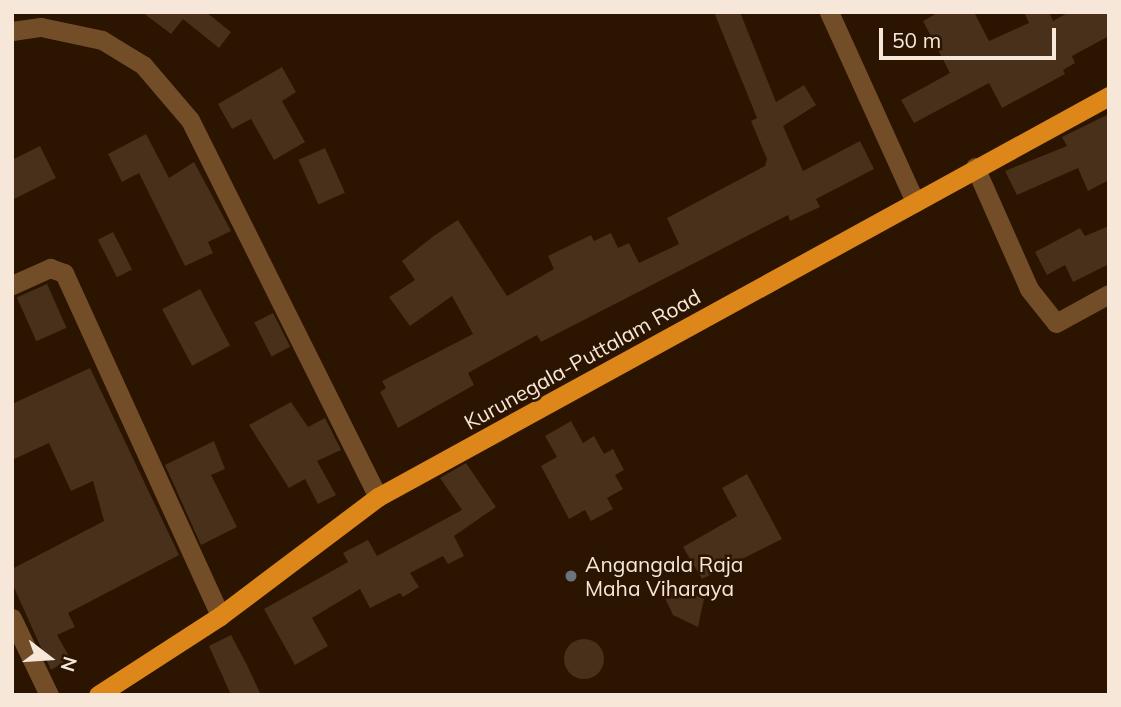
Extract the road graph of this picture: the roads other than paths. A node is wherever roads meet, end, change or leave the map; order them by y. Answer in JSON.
{"nodes":[{"id":1,"x":830,"y":12,"type":"edge"},
{"id":2,"x":12,"y":31,"type":"edge"},
{"id":3,"x":1109,"y":96,"type":"edge"},
{"id":4,"x":975,"y":167,"type":"junction"},
{"id":5,"x":915,"y":202,"type":"junction"},
{"id":6,"x":12,"y":285,"type":"edge"},
{"id":7,"x":1109,"y":294,"type":"edge"},
{"id":8,"x":378,"y":497,"type":"junction"},
{"id":9,"x":220,"y":616,"type":"junction"},
{"id":10,"x":12,"y":618,"type":"edge"},
{"id":11,"x":49,"y":695,"type":"edge"},
{"id":12,"x":98,"y":695,"type":"edge"}],
"edges":[{"from":1,"to":5,"type":"street"},
{"from":2,"to":8,"type":"street"},
{"from":3,"to":4,"type":"highway","name":"Kurunegala-Puttalam Road"},
{"from":4,"to":5,"type":"highway","name":"Kurunegala-Puttalam Road"},
{"from":4,"to":7,"type":"street"},
{"from":5,"to":8,"type":"highway","name":"Kurunegala-Puttalam Road"},
{"from":6,"to":9,"type":"street"},
{"from":8,"to":9,"type":"highway","name":"Kurunegala-Puttalam Road"},
{"from":9,"to":12,"type":"highway","name":"Kurunegala-Puttalam Road"},
{"from":10,"to":11,"type":"street"}]}
